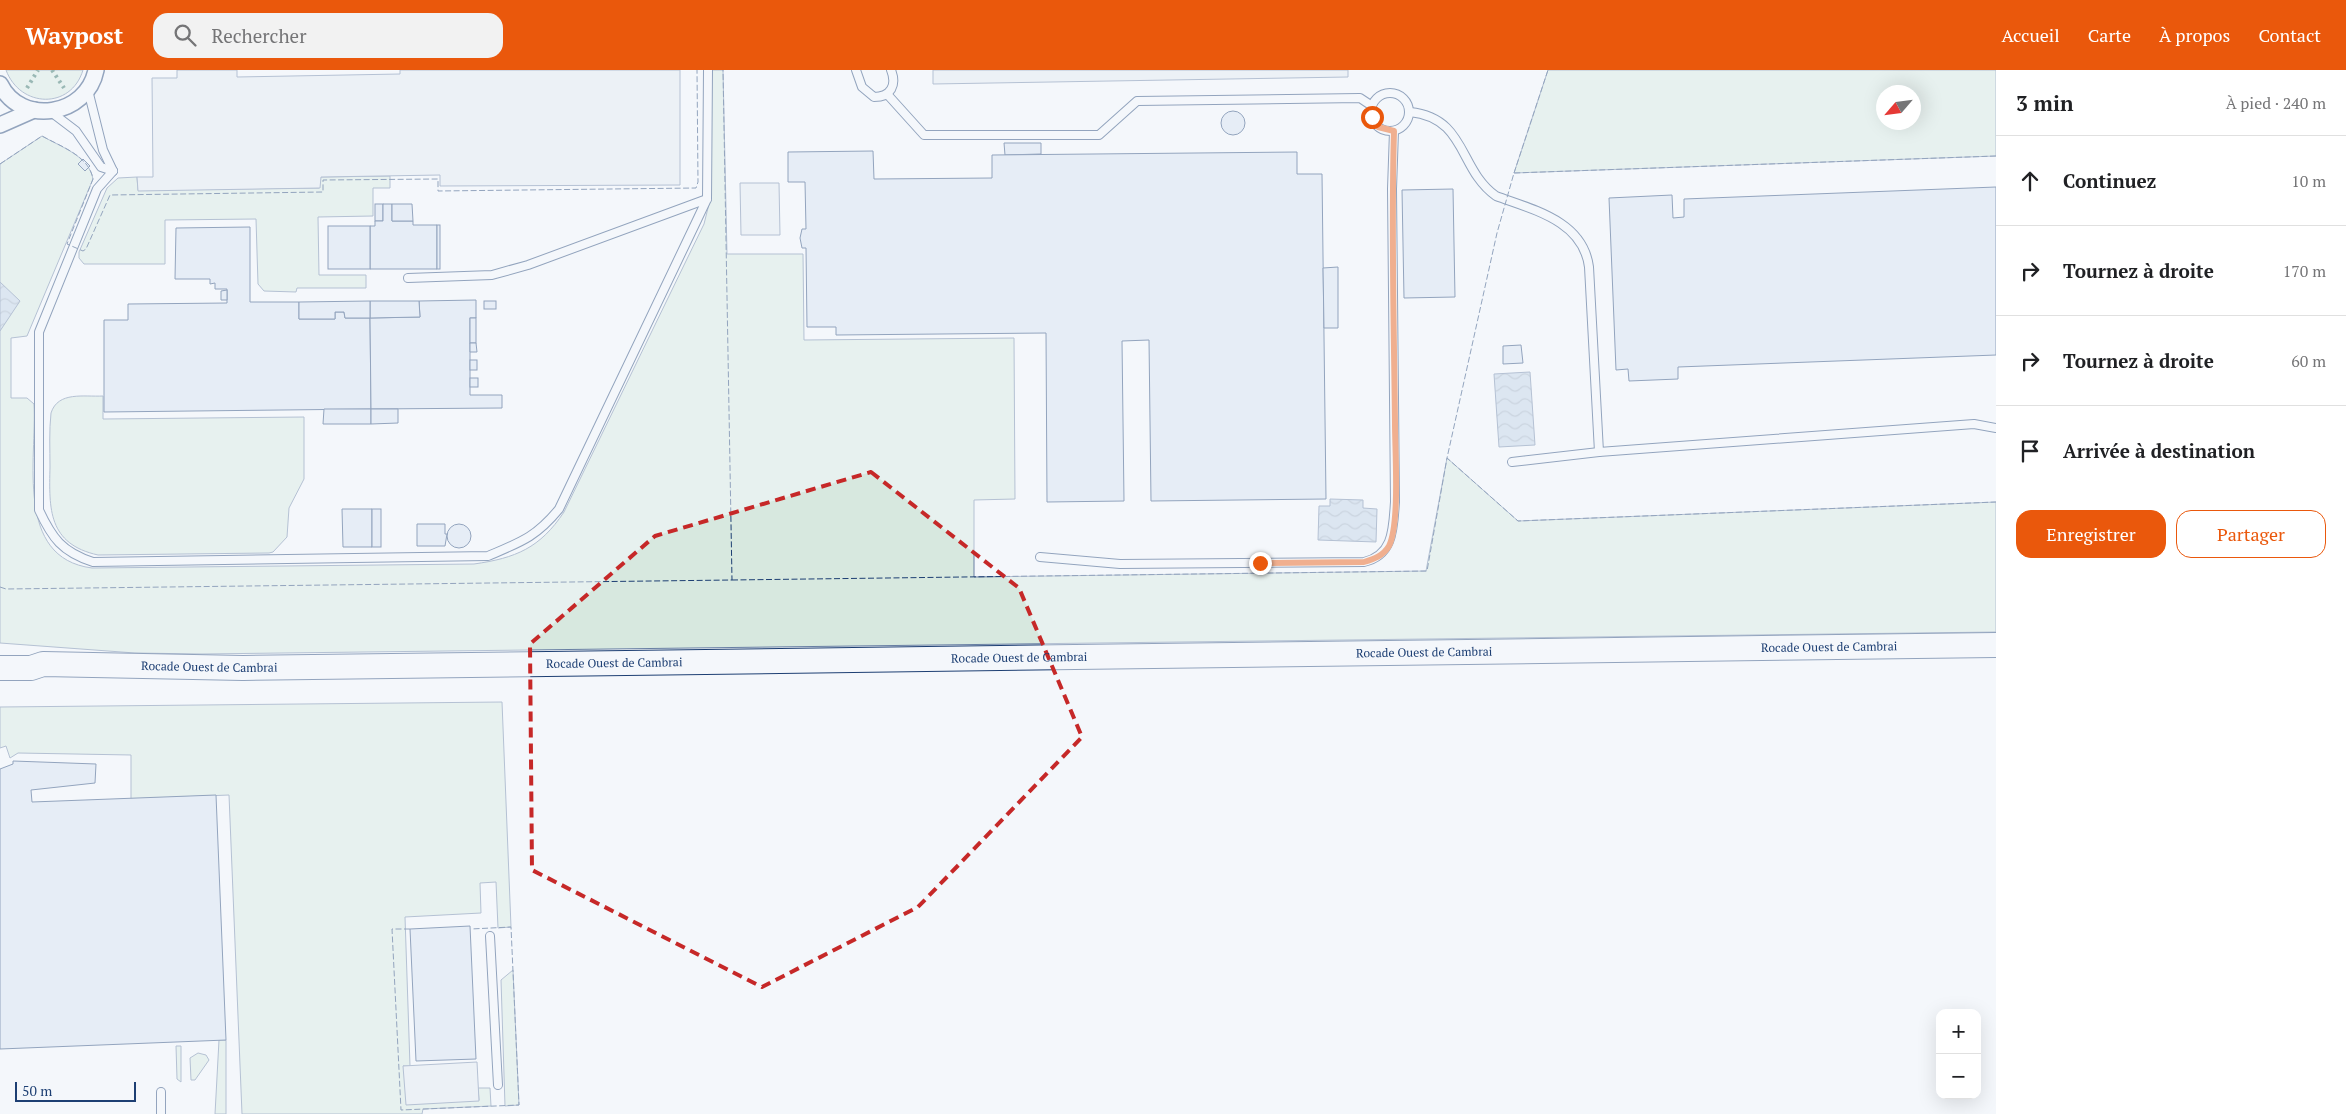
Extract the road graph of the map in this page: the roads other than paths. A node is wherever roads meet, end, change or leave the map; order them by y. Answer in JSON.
{"nodes":[{"id":1,"x":708,"y":70,"type":"edge"},
{"id":2,"x":856,"y":70,"type":"edge"},
{"id":3,"x":892,"y":70,"type":"edge"},
{"id":4,"x":97,"y":72,"type":"edge"},
{"id":5,"x":0,"y":84,"type":"edge"},
{"id":6,"x":88,"y":90,"type":"junction"},
{"id":7,"x":887,"y":94,"type":"junction"},
{"id":8,"x":1372,"y":106,"type":"junction"},
{"id":9,"x":34,"y":110,"type":"junction"},
{"id":10,"x":50,"y":112,"type":"junction"},
{"id":11,"x":1410,"y":112,"type":"junction"},
{"id":12,"x":0,"y":125,"type":"edge"},
{"id":13,"x":1394,"y":131,"type":"junction"},
{"id":14,"x":113,"y":171,"type":"junction"},
{"id":15,"x":707,"y":199,"type":"junction"},
{"id":16,"x":408,"y":278,"type":"dead end"},
{"id":17,"x":1996,"y":428,"type":"edge"},
{"id":18,"x":1599,"y":452,"type":"junction"},
{"id":19,"x":1512,"y":462,"type":"dead end"},
{"id":20,"x":1040,"y":557,"type":"dead end"},
{"id":21,"x":1996,"y":645,"type":"edge"},
{"id":22,"x":0,"y":652,"type":"edge"},
{"id":23,"x":43,"y":664,"type":"junction"},
{"id":24,"x":0,"y":668,"type":"edge"},
{"id":25,"x":490,"y":936,"type":"dead end"},
{"id":26,"x":498,"y":1085,"type":"dead end"},
{"id":27,"x":161,"y":1092,"type":"dead end"},
{"id":28,"x":161,"y":1114,"type":"edge"}],
"edges":[{"from":1,"to":15,"type":"lane"},
{"from":2,"to":7,"type":"lane"},
{"from":3,"to":7,"type":"lane"},
{"from":4,"to":6,"type":"street"},
{"from":5,"to":9,"type":"street"},
{"from":6,"to":10,"type":"street"},
{"from":6,"to":14,"type":"lane"},
{"from":7,"to":8,"type":"lane"},
{"from":8,"to":11,"type":"lane"},
{"from":8,"to":13,"type":"lane"},
{"from":9,"to":10,"type":"street"},
{"from":9,"to":12,"type":"street"},
{"from":10,"to":14,"type":"lane"},
{"from":11,"to":13,"type":"lane"},
{"from":11,"to":18,"type":"lane"},
{"from":13,"to":20,"type":"lane"},
{"from":14,"to":15,"type":"lane"},
{"from":15,"to":16,"type":"lane"},
{"from":17,"to":18,"type":"lane"},
{"from":18,"to":19,"type":"lane"},
{"from":21,"to":23,"type":"highway","name":"Rocade Ouest de Cambrai"},
{"from":22,"to":23,"type":"highway","name":"Rocade Ouest de Cambrai"},
{"from":23,"to":24,"type":"highway","name":"Rocade Ouest de Cambrai"},
{"from":25,"to":26,"type":"lane"},
{"from":27,"to":28,"type":"lane"}]}
